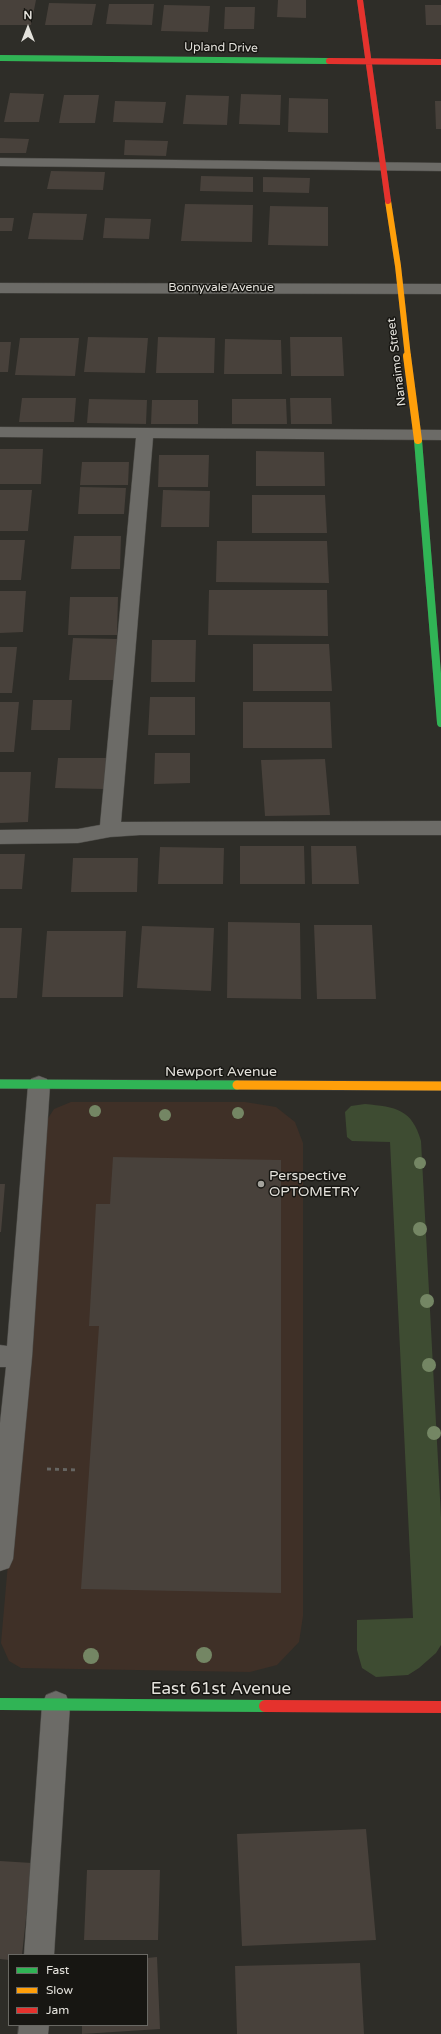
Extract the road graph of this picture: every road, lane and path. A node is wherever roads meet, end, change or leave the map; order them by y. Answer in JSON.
{"nodes":[{"id":1,"x":360,"y":0,"type":"edge"},
{"id":2,"x":0,"y":58,"type":"edge"},
{"id":3,"x":367,"y":62,"type":"junction"},
{"id":4,"x":441,"y":62,"type":"edge"},
{"id":5,"x":0,"y":162,"type":"edge"},
{"id":6,"x":382,"y":166,"type":"junction"},
{"id":7,"x":441,"y":167,"type":"edge"},
{"id":8,"x":0,"y":288,"type":"edge"},
{"id":9,"x":399,"y":288,"type":"junction"},
{"id":10,"x":441,"y":289,"type":"edge"},
{"id":11,"x":0,"y":432,"type":"edge"},
{"id":12,"x":145,"y":434,"type":"junction"},
{"id":13,"x":418,"y":434,"type":"junction"},
{"id":14,"x":441,"y":435,"type":"edge"},
{"id":15,"x":441,"y":723,"type":"edge"},
{"id":16,"x":441,"y":828,"type":"edge"},
{"id":17,"x":110,"y":830,"type":"junction"},
{"id":18,"x":0,"y":837,"type":"edge"},
{"id":19,"x":0,"y":1084,"type":"edge"},
{"id":20,"x":39,"y":1085,"type":"junction"},
{"id":21,"x":441,"y":1086,"type":"edge"},
{"id":22,"x":9,"y":1356,"type":"edge"},
{"id":23,"x":0,"y":1559,"type":"edge"},
{"id":24,"x":0,"y":1704,"type":"edge"},
{"id":25,"x":56,"y":1705,"type":"junction"},
{"id":26,"x":441,"y":1707,"type":"edge"},
{"id":27,"x":39,"y":1954,"type":"edge"}],
"edges":[{"from":1,"to":3,"type":"street","name":"Nanaimo Street"},
{"from":2,"to":3,"type":"street","name":"Upland Drive"},
{"from":3,"to":4,"type":"street","name":"Upland Drive"},
{"from":3,"to":6,"type":"street","name":"Nanaimo Street"},
{"from":5,"to":6,"type":"street"},
{"from":6,"to":7,"type":"street"},
{"from":6,"to":9,"type":"street","name":"Nanaimo Street"},
{"from":8,"to":9,"type":"street","name":"Bonnyvale Avenue"},
{"from":9,"to":10,"type":"street","name":"Bonnyvale Avenue"},
{"from":9,"to":13,"type":"street","name":"Nanaimo Street"},
{"from":11,"to":12,"type":"street"},
{"from":12,"to":13,"type":"street"},
{"from":12,"to":17,"type":"street"},
{"from":13,"to":14,"type":"street"},
{"from":13,"to":15,"type":"street","name":"Nanaimo Street"},
{"from":16,"to":17,"type":"street"},
{"from":17,"to":18,"type":"street"},
{"from":19,"to":20,"type":"street","name":"Newport Avenue"},
{"from":20,"to":21,"type":"street","name":"Newport Avenue"},
{"from":20,"to":22,"type":"street"},
{"from":22,"to":23,"type":"street"},
{"from":24,"to":25,"type":"street","name":"East 61st Avenue"},
{"from":25,"to":26,"type":"street","name":"East 61st Avenue"},
{"from":25,"to":27,"type":"street"}]}
